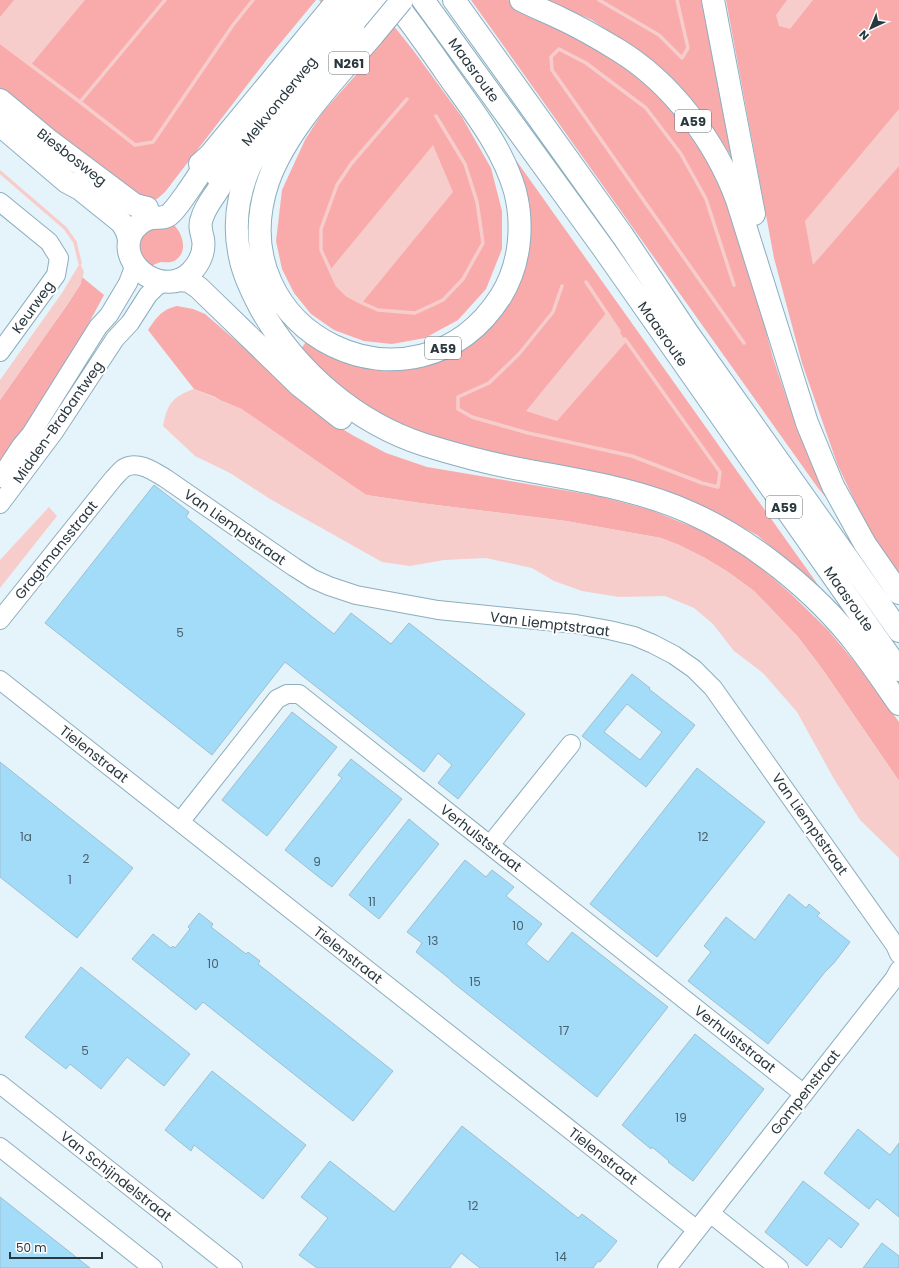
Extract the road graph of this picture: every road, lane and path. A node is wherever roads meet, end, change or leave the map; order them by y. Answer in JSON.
{"nodes":[{"id":1,"x":381,"y":0,"type":"edge"},
{"id":2,"x":393,"y":0,"type":"edge"},
{"id":3,"x":402,"y":0,"type":"edge"},
{"id":4,"x":423,"y":0,"type":"edge"},
{"id":5,"x":454,"y":0,"type":"edge"},
{"id":6,"x":520,"y":0,"type":"edge"},
{"id":7,"x":713,"y":0,"type":"edge"},
{"id":8,"x":358,"y":14,"type":"edge"},
{"id":9,"x":326,"y":91,"type":"joint"},
{"id":10,"x":0,"y":100,"type":"edge"},
{"id":11,"x":0,"y":125,"type":"edge"},
{"id":12,"x":0,"y":202,"type":"edge"},
{"id":13,"x":160,"y":209,"type":"junction"},
{"id":14,"x":195,"y":228,"type":"junction"},
{"id":15,"x":125,"y":246,"type":"junction"},
{"id":16,"x":165,"y":280,"type":"junction"},
{"id":17,"x":773,"y":317,"type":"junction"},
{"id":18,"x":0,"y":352,"type":"edge"},
{"id":19,"x":522,"y":470,"type":"junction"},
{"id":20,"x":0,"y":478,"type":"edge"},
{"id":21,"x":113,"y":479,"type":"joint"},
{"id":22,"x":0,"y":504,"type":"edge"},
{"id":23,"x":899,"y":593,"type":"edge"},
{"id":24,"x":0,"y":620,"type":"edge"},
{"id":25,"x":899,"y":631,"type":"edge"},
{"id":26,"x":899,"y":670,"type":"edge"},
{"id":27,"x":0,"y":680,"type":"edge"},
{"id":28,"x":899,"y":704,"type":"edge"},
{"id":29,"x":571,"y":744,"type":"dead end"},
{"id":30,"x":180,"y":822,"type":"junction"},
{"id":31,"x":490,"y":845,"type":"junction"},
{"id":32,"x":899,"y":954,"type":"edge"},
{"id":33,"x":899,"y":970,"type":"edge"},
{"id":34,"x":0,"y":1084,"type":"edge"},
{"id":35,"x":804,"y":1094,"type":"junction"},
{"id":36,"x":0,"y":1147,"type":"edge"},
{"id":37,"x":710,"y":1213,"type":"junction"},
{"id":38,"x":697,"y":1230,"type":"junction"},
{"id":39,"x":153,"y":1268,"type":"edge"},
{"id":40,"x":232,"y":1268,"type":"edge"},
{"id":41,"x":666,"y":1268,"type":"edge"},
{"id":42,"x":779,"y":1268,"type":"edge"}],
"edges":[{"from":1,"to":8,"type":"main road","number":"N261"},
{"from":2,"to":9,"type":"main road","number":"A59"},
{"from":3,"to":8,"type":"main road","number":"N261","bridge":true},
{"from":4,"to":26,"type":"main road","name":"Maasroute","number":"A59"},
{"from":5,"to":25,"type":"main road","name":"Maasroute","number":"A59"},
{"from":6,"to":17,"type":"main road","number":"A59"},
{"from":7,"to":17,"type":"main road","number":"A59"},
{"from":8,"to":9,"type":"main road","number":"N261"},
{"from":8,"to":13,"type":"main road","name":"Melkvonderweg"},
{"from":8,"to":14,"type":"main road","name":"Melkvonderweg"},
{"from":8,"to":19,"type":"main road"},
{"from":10,"to":13,"type":"main road","name":"Biesbosweg"},
{"from":11,"to":15,"type":"main road","name":"Biesbosweg"},
{"from":12,"to":18,"type":"street","name":"Keurweg"},
{"from":13,"to":14,"type":"main road"},
{"from":13,"to":15,"type":"main road"},
{"from":14,"to":16,"type":"main road"},
{"from":14,"to":16,"type":"main road"},
{"from":15,"to":16,"type":"main road","name":"Biesbosweg"},
{"from":15,"to":20,"type":"street","name":"Midden-Brabantweg"},
{"from":16,"to":19,"type":"main road"},
{"from":16,"to":22,"type":"street","name":"Midden-Brabantweg"},
{"from":17,"to":23,"type":"main road","number":"A59"},
{"from":19,"to":28,"type":"main road"},
{"from":21,"to":24,"type":"street","name":"Gragtmansstraat"},
{"from":21,"to":32,"type":"street","name":"Van Liemptstraat"},
{"from":27,"to":30,"type":"street","name":"Tielenstraat"},
{"from":29,"to":31,"type":"street"},
{"from":30,"to":31,"type":"street","name":"Verhulststraat"},
{"from":30,"to":38,"type":"street","name":"Tielenstraat"},
{"from":31,"to":35,"type":"street","name":"Verhulststraat"},
{"from":33,"to":35,"type":"street","name":"Gompenstraat"},
{"from":34,"to":40,"type":"street","name":"Van Schijndelstraat"},
{"from":35,"to":37,"type":"street","name":"Gompenstraat"},
{"from":36,"to":39,"type":"street"},
{"from":37,"to":38,"type":"street","name":"Gompenstraat"},
{"from":37,"to":42,"type":"street"},
{"from":38,"to":41,"type":"street","name":"Gompenstraat"}]}
